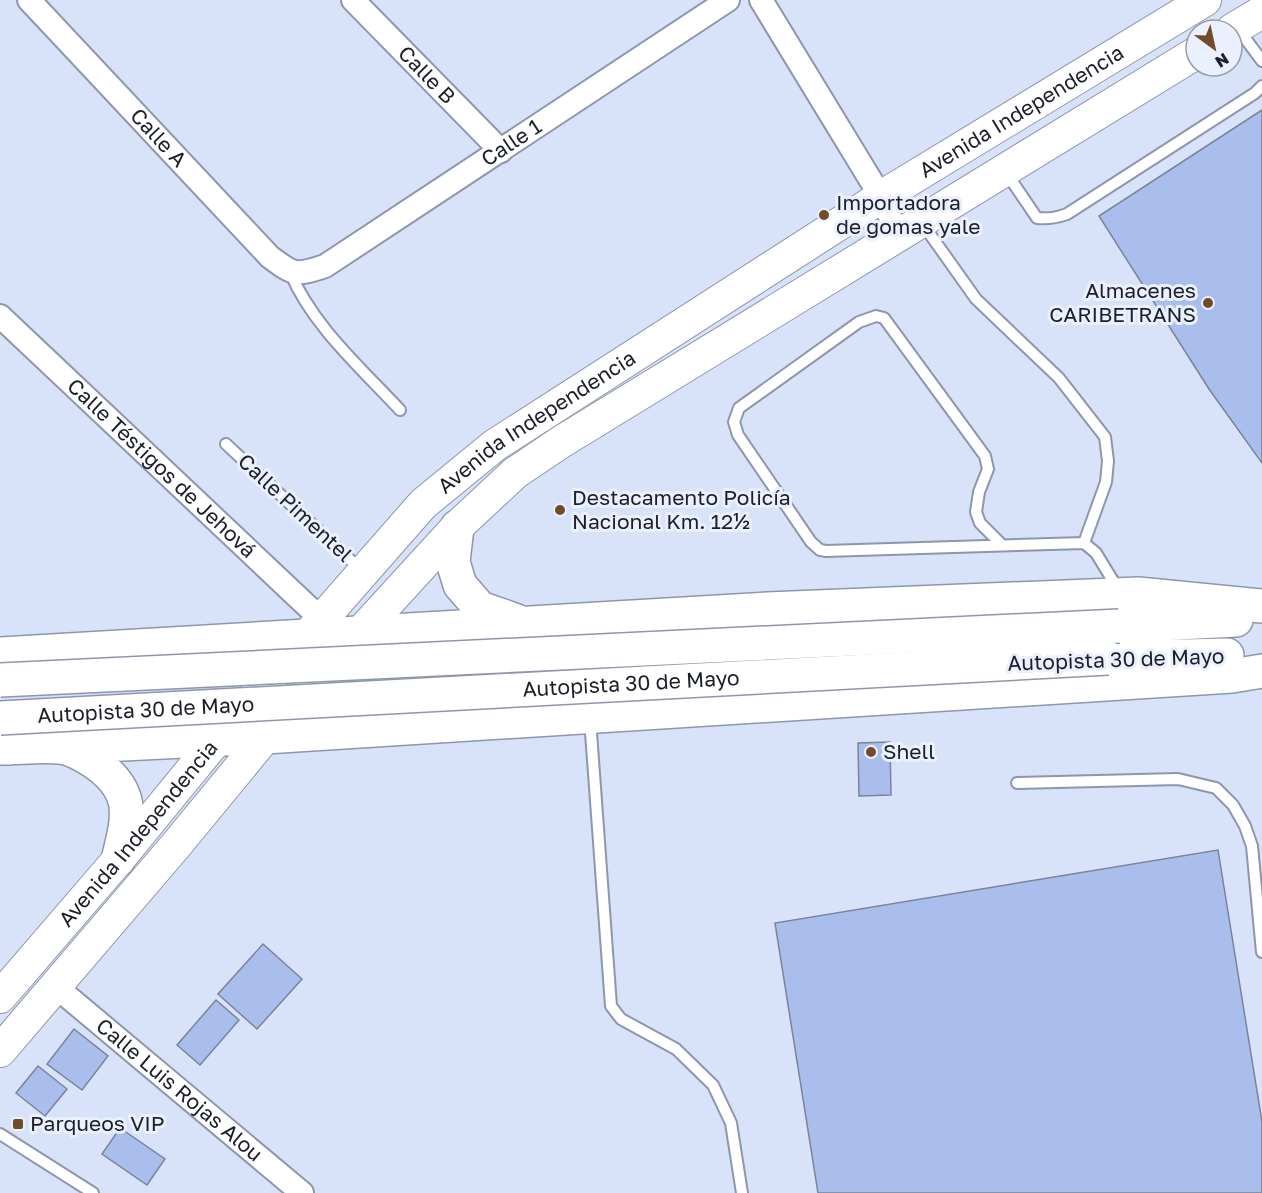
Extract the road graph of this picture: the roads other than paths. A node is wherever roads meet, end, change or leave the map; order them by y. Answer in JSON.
{"nodes":[{"id":1,"x":29,"y":0,"type":"edge"},
{"id":2,"x":353,"y":0,"type":"edge"},
{"id":3,"x":729,"y":0,"type":"edge"},
{"id":4,"x":761,"y":0,"type":"edge"},
{"id":5,"x":1205,"y":0,"type":"edge"},
{"id":6,"x":1244,"y":23,"type":"edge"},
{"id":7,"x":1184,"y":60,"type":"edge"},
{"id":8,"x":1262,"y":61,"type":"edge"},
{"id":9,"x":1262,"y":86,"type":"edge"},
{"id":10,"x":501,"y":151,"type":"junction"},
{"id":11,"x":1005,"y":171,"type":"junction"},
{"id":12,"x":881,"y":197,"type":"junction"},
{"id":13,"x":910,"y":229,"type":"junction"},
{"id":14,"x":290,"y":272,"type":"junction"},
{"id":15,"x":0,"y":316,"type":"edge"},
{"id":16,"x":400,"y":410,"type":"dead end"},
{"id":17,"x":226,"y":444,"type":"dead end"},
{"id":18,"x":457,"y":527,"type":"junction"},
{"id":19,"x":1084,"y":543,"type":"junction"},
{"id":20,"x":1002,"y":545,"type":"junction"},
{"id":21,"x":363,"y":572,"type":"junction"},
{"id":22,"x":1262,"y":606,"type":"edge"},
{"id":23,"x":1120,"y":610,"type":"junction"},
{"id":24,"x":1262,"y":619,"type":"edge"},
{"id":25,"x":524,"y":624,"type":"junction"},
{"id":26,"x":314,"y":628,"type":"junction"},
{"id":27,"x":584,"y":631,"type":"junction"},
{"id":28,"x":360,"y":633,"type":"junction"},
{"id":29,"x":152,"y":645,"type":"junction"},
{"id":30,"x":0,"y":654,"type":"edge"},
{"id":31,"x":1262,"y":654,"type":"edge"},
{"id":32,"x":1262,"y":671,"type":"edge"},
{"id":33,"x":0,"y":680,"type":"edge"},
{"id":34,"x":589,"y":706,"type":"junction"},
{"id":35,"x":0,"y":718,"type":"edge"},
{"id":36,"x":265,"y":737,"type":"junction"},
{"id":37,"x":217,"y":740,"type":"junction"},
{"id":38,"x":155,"y":743,"type":"junction"},
{"id":39,"x":62,"y":747,"type":"junction"},
{"id":40,"x":0,"y":748,"type":"edge"},
{"id":41,"x":1017,"y":783,"type":"dead end"},
{"id":42,"x":118,"y":860,"type":"junction"},
{"id":43,"x":1262,"y":952,"type":"edge"},
{"id":44,"x":55,"y":986,"type":"junction"},
{"id":45,"x":0,"y":997,"type":"edge"},
{"id":46,"x":0,"y":1052,"type":"edge"},
{"id":47,"x":0,"y":1134,"type":"edge"},
{"id":48,"x":93,"y":1193,"type":"edge"},
{"id":49,"x":302,"y":1193,"type":"edge"},
{"id":50,"x":742,"y":1193,"type":"edge"}],
"edges":[{"from":1,"to":14,"type":"street","name":"Calle A"},
{"from":2,"to":10,"type":"street","name":"Calle B"},
{"from":3,"to":10,"type":"street","name":"Calle 1"},
{"from":4,"to":12,"type":"street"},
{"from":5,"to":12,"type":"street","name":"Avenida Independencia"},
{"from":6,"to":8,"type":"lane"},
{"from":7,"to":11,"type":"street","name":"Avenida Independencia"},
{"from":9,"to":11,"type":"lane"},
{"from":10,"to":14,"type":"street","name":"Calle 1"},
{"from":11,"to":13,"type":"street","name":"Avenida Independencia"},
{"from":12,"to":13,"type":"street"},
{"from":12,"to":21,"type":"street","name":"Avenida Independencia"},
{"from":13,"to":18,"type":"street","name":"Avenida Independencia"},
{"from":13,"to":19,"type":"lane"},
{"from":14,"to":16,"type":"lane"},
{"from":15,"to":26,"type":"street","name":"Calle Téstigos de Jehová"},
{"from":17,"to":21,"type":"lane","name":"Calle Pimentel"},
{"from":18,"to":25,"type":"highway"},
{"from":18,"to":28,"type":"street","name":"Avenida Independencia"},
{"from":19,"to":20,"type":"lane"},
{"from":19,"to":23,"type":"lane"},
{"from":20,"to":20,"type":"lane"},
{"from":21,"to":26,"type":"street","name":"Avenida Independencia"},
{"from":22,"to":23,"type":"highway"},
{"from":23,"to":24,"type":"highway","name":"Autopista 30 de Mayo"},
{"from":23,"to":27,"type":"highway"},
{"from":23,"to":33,"type":"highway","name":"Autopista 30 de Mayo","bridge":true},
{"from":25,"to":27,"type":"highway"},
{"from":25,"to":28,"type":"highway"},
{"from":26,"to":28,"type":"highway"},
{"from":26,"to":29,"type":"highway"},
{"from":26,"to":37,"type":"street","name":"Avenida Independencia"},
{"from":27,"to":34,"type":"lane"},
{"from":28,"to":36,"type":"street","name":"Avenida Independencia"},
{"from":29,"to":30,"type":"highway"},
{"from":29,"to":38,"type":"highway"},
{"from":31,"to":35,"type":"highway","name":"Autopista 30 de Mayo","bridge":true},
{"from":32,"to":34,"type":"highway"},
{"from":34,"to":36,"type":"highway"},
{"from":34,"to":50,"type":"lane"},
{"from":36,"to":37,"type":"highway"},
{"from":36,"to":44,"type":"street","name":"Avenida Independencia"},
{"from":37,"to":38,"type":"highway"},
{"from":37,"to":42,"type":"street","name":"Avenida Independencia"},
{"from":38,"to":39,"type":"highway"},
{"from":39,"to":40,"type":"highway"},
{"from":39,"to":42,"type":"highway"},
{"from":41,"to":43,"type":"lane"},
{"from":42,"to":45,"type":"street","name":"Avenida Independencia"},
{"from":44,"to":46,"type":"street","name":"Avenida Independencia"},
{"from":44,"to":49,"type":"street","name":"Calle Luis Rojas Alou"},
{"from":47,"to":48,"type":"lane"}]}
